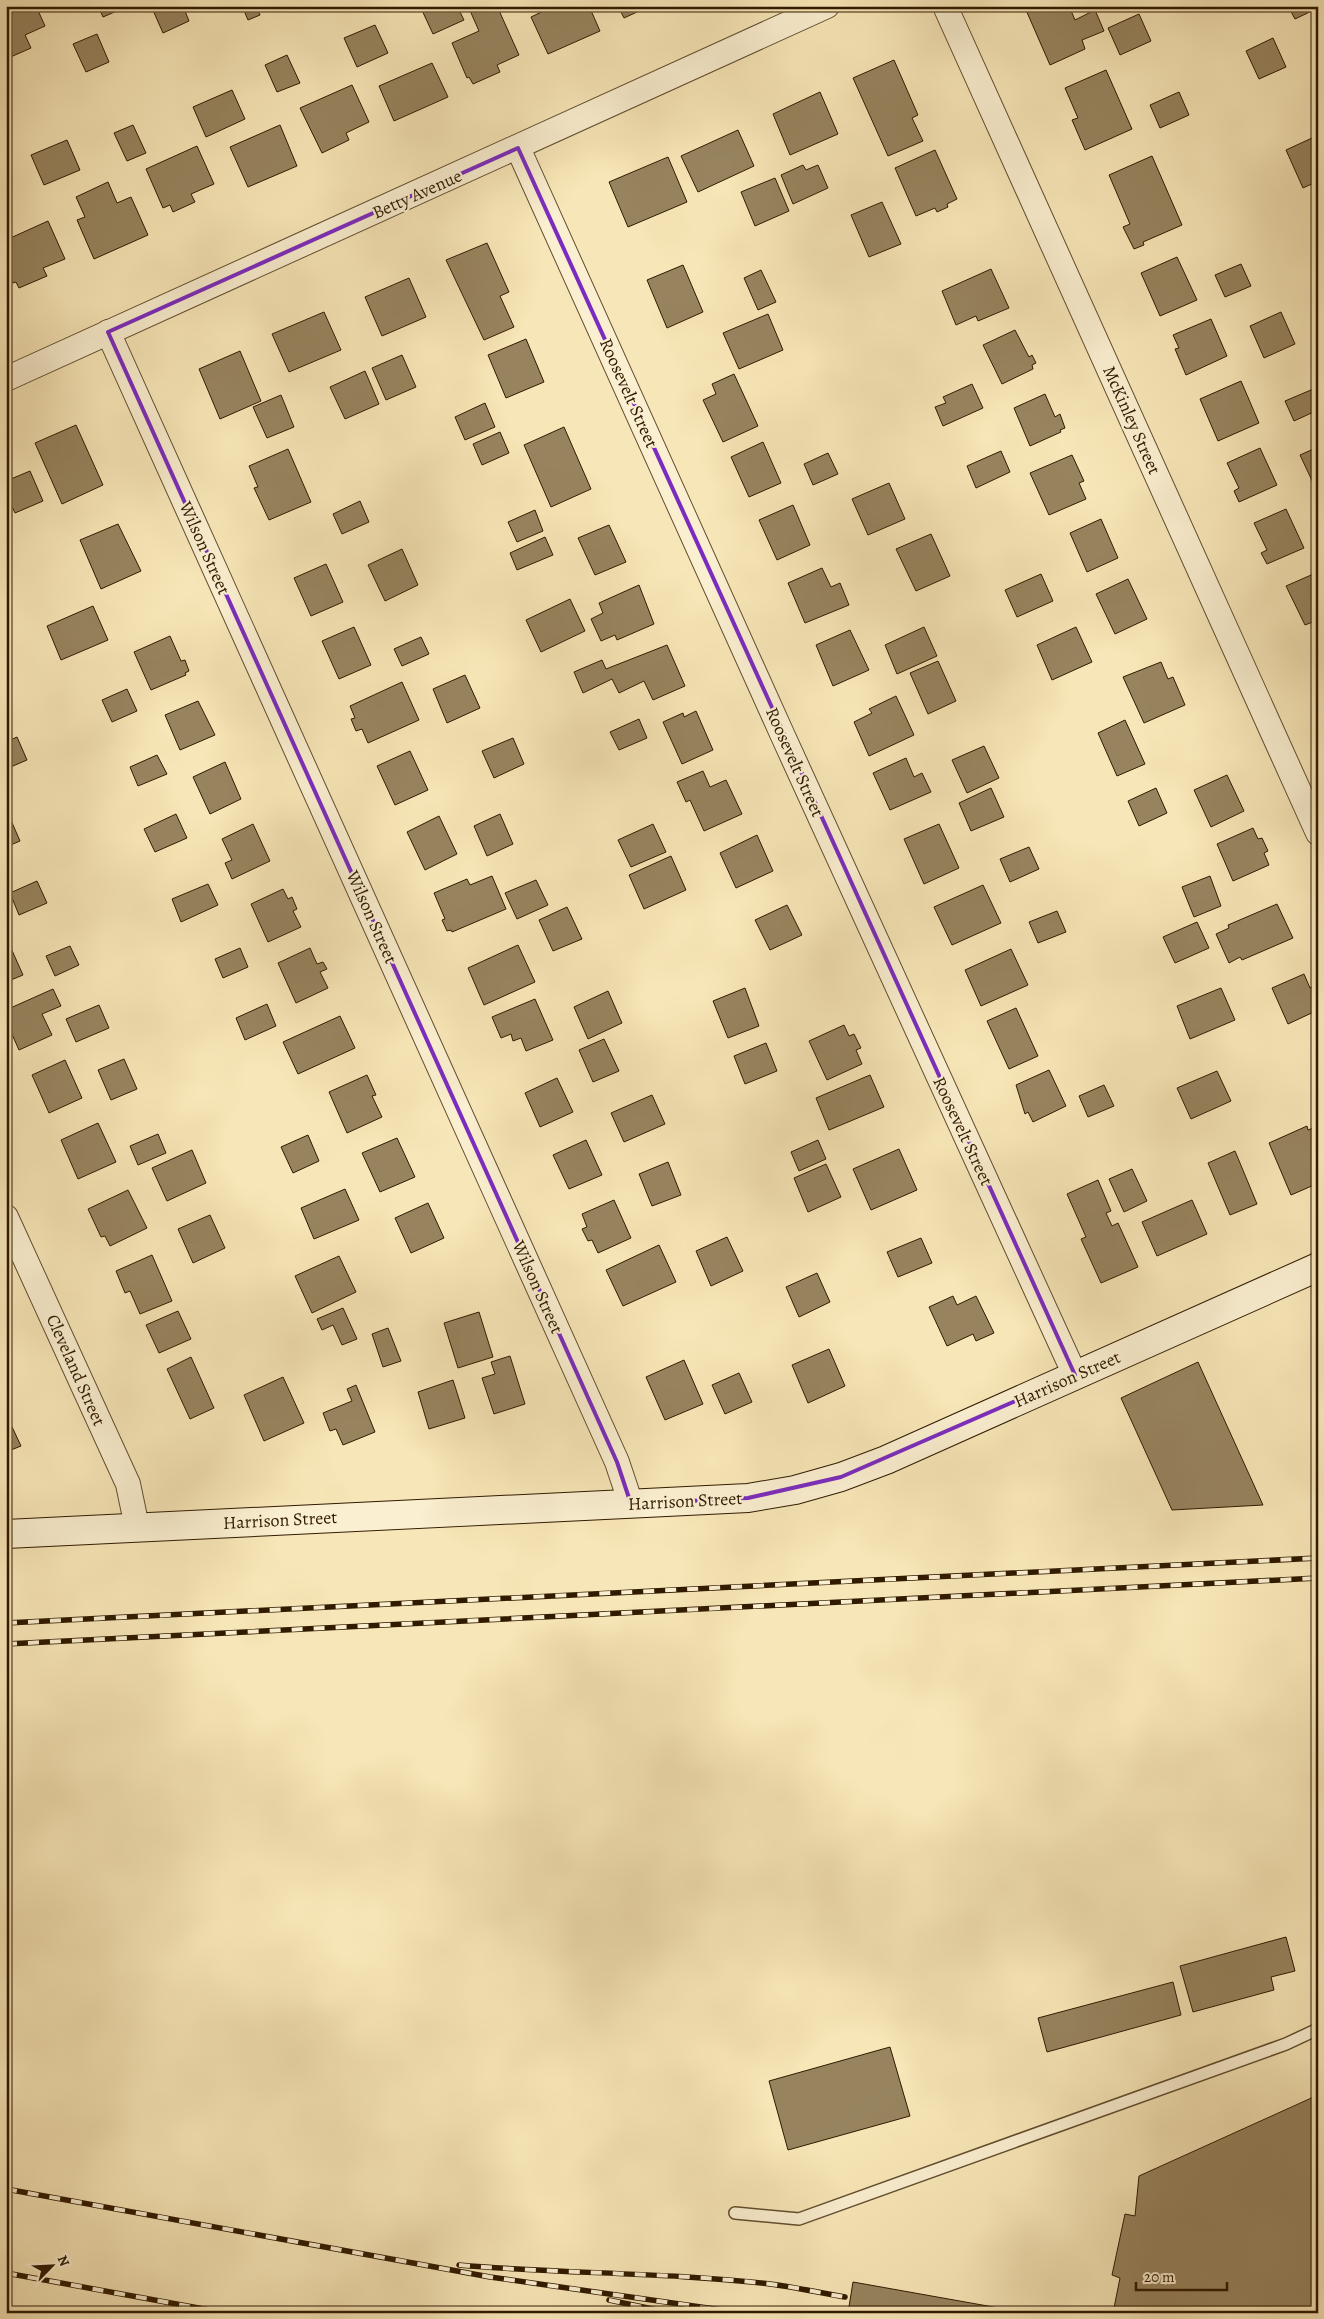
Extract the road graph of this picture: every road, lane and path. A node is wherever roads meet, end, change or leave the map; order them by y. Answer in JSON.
{"nodes":[{"id":1,"x":827,"y":6,"type":"edge"},
{"id":2,"x":945,"y":6,"type":"edge"},
{"id":3,"x":518,"y":148,"type":"junction"},
{"id":4,"x":108,"y":332,"type":"junction"},
{"id":5,"x":6,"y":379,"type":"edge"},
{"id":6,"x":1318,"y":833,"type":"edge"},
{"id":7,"x":6,"y":1217,"type":"edge"},
{"id":8,"x":1318,"y":1267,"type":"edge"},
{"id":9,"x":1075,"y":1375,"type":"junction"},
{"id":10,"x":630,"y":1504,"type":"junction"},
{"id":11,"x":138,"y":1527,"type":"junction"},
{"id":12,"x":6,"y":1534,"type":"edge"},
{"id":13,"x":1318,"y":2029,"type":"edge"},
{"id":14,"x":735,"y":2213,"type":"dead end"}],
"edges":[{"from":1,"to":3,"type":"street","name":"Betty Avenue"},
{"from":2,"to":6,"type":"street","name":"McKinley Street"},
{"from":3,"to":4,"type":"street","name":"Betty Avenue"},
{"from":3,"to":9,"type":"street","name":"Roosevelt Street"},
{"from":4,"to":5,"type":"street","name":"Betty Avenue"},
{"from":4,"to":10,"type":"street","name":"Wilson Street"},
{"from":7,"to":11,"type":"street","name":"Cleveland Street"},
{"from":8,"to":9,"type":"main road","name":"Harrison Street"},
{"from":9,"to":10,"type":"main road","name":"Harrison Street"},
{"from":10,"to":11,"type":"main road","name":"Harrison Street"},
{"from":11,"to":12,"type":"main road","name":"Harrison Street"},
{"from":13,"to":14,"type":"lane"}]}
